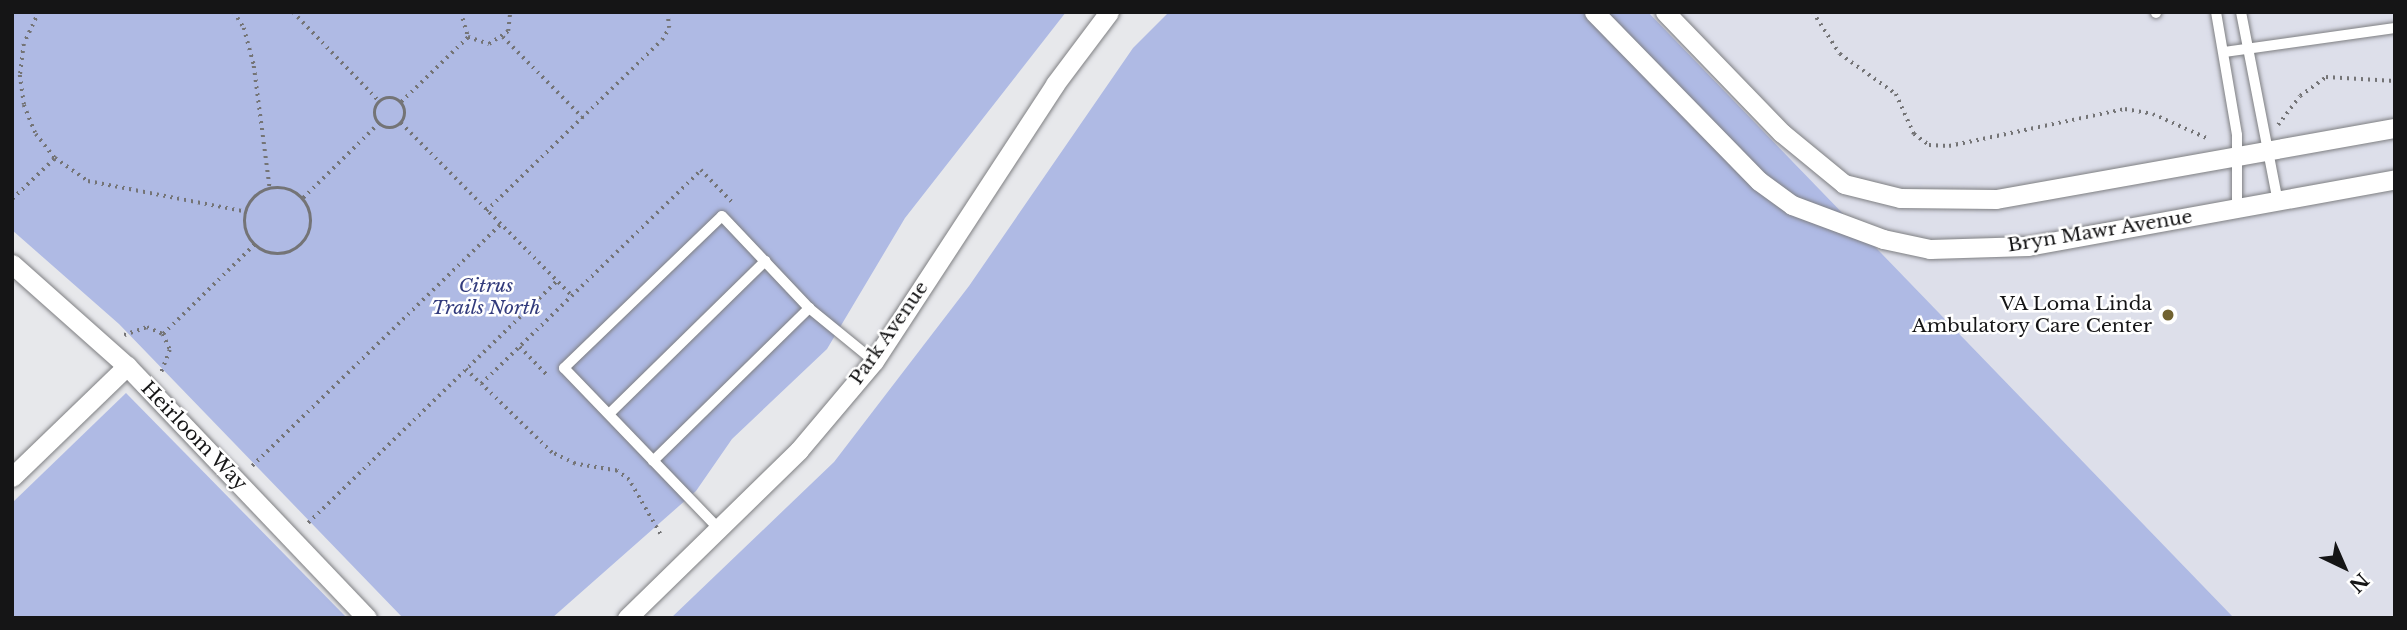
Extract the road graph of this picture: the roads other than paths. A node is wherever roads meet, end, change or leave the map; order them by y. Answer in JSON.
{"nodes":[{"id":1,"x":1109,"y":12,"type":"edge"},
{"id":2,"x":1594,"y":12,"type":"edge"},
{"id":3,"x":1665,"y":12,"type":"edge"},
{"id":4,"x":2216,"y":12,"type":"edge"},
{"id":5,"x":2241,"y":12,"type":"edge"},
{"id":6,"x":2395,"y":28,"type":"edge"},
{"id":7,"x":2248,"y":48,"type":"junction"},
{"id":8,"x":2224,"y":52,"type":"junction"},
{"id":9,"x":2395,"y":128,"type":"edge"},
{"id":10,"x":2268,"y":151,"type":"junction"},
{"id":11,"x":2237,"y":156,"type":"junction"},
{"id":12,"x":2395,"y":178,"type":"edge"},
{"id":13,"x":2278,"y":202,"type":"junction"},
{"id":14,"x":2237,"y":208,"type":"junction"},
{"id":15,"x":765,"y":261,"type":"junction"},
{"id":16,"x":12,"y":264,"type":"edge"},
{"id":17,"x":810,"y":308,"type":"junction"},
{"id":18,"x":874,"y":361,"type":"junction"},
{"id":19,"x":127,"y":366,"type":"junction"},
{"id":20,"x":609,"y":414,"type":"junction"},
{"id":21,"x":653,"y":461,"type":"junction"},
{"id":22,"x":12,"y":477,"type":"edge"},
{"id":23,"x":718,"y":528,"type":"junction"},
{"id":24,"x":367,"y":618,"type":"edge"},
{"id":25,"x":627,"y":618,"type":"edge"}],
"edges":[{"from":1,"to":18,"type":"street","name":"Park Avenue"},
{"from":2,"to":14,"type":"street","name":"Bryn Mawr Avenue"},
{"from":3,"to":11,"type":"street"},
{"from":4,"to":8,"type":"lane"},
{"from":5,"to":7,"type":"lane"},
{"from":6,"to":7,"type":"lane"},
{"from":7,"to":8,"type":"lane"},
{"from":7,"to":10,"type":"lane"},
{"from":8,"to":11,"type":"lane"},
{"from":9,"to":10,"type":"street"},
{"from":10,"to":11,"type":"street"},
{"from":10,"to":13,"type":"lane"},
{"from":11,"to":14,"type":"lane"},
{"from":12,"to":13,"type":"street","name":"Bryn Mawr Avenue"},
{"from":13,"to":14,"type":"street","name":"Bryn Mawr Avenue"},
{"from":15,"to":17,"type":"lane"},
{"from":15,"to":20,"type":"lane"},
{"from":15,"to":20,"type":"lane"},
{"from":16,"to":19,"type":"street","name":"Heirloom Way"},
{"from":17,"to":18,"type":"lane"},
{"from":17,"to":21,"type":"lane"},
{"from":18,"to":23,"type":"street","name":"Park Avenue"},
{"from":19,"to":22,"type":"street"},
{"from":19,"to":24,"type":"street","name":"Heirloom Way"},
{"from":20,"to":21,"type":"lane"},
{"from":21,"to":23,"type":"lane"},
{"from":23,"to":25,"type":"street","name":"Park Avenue"}]}
